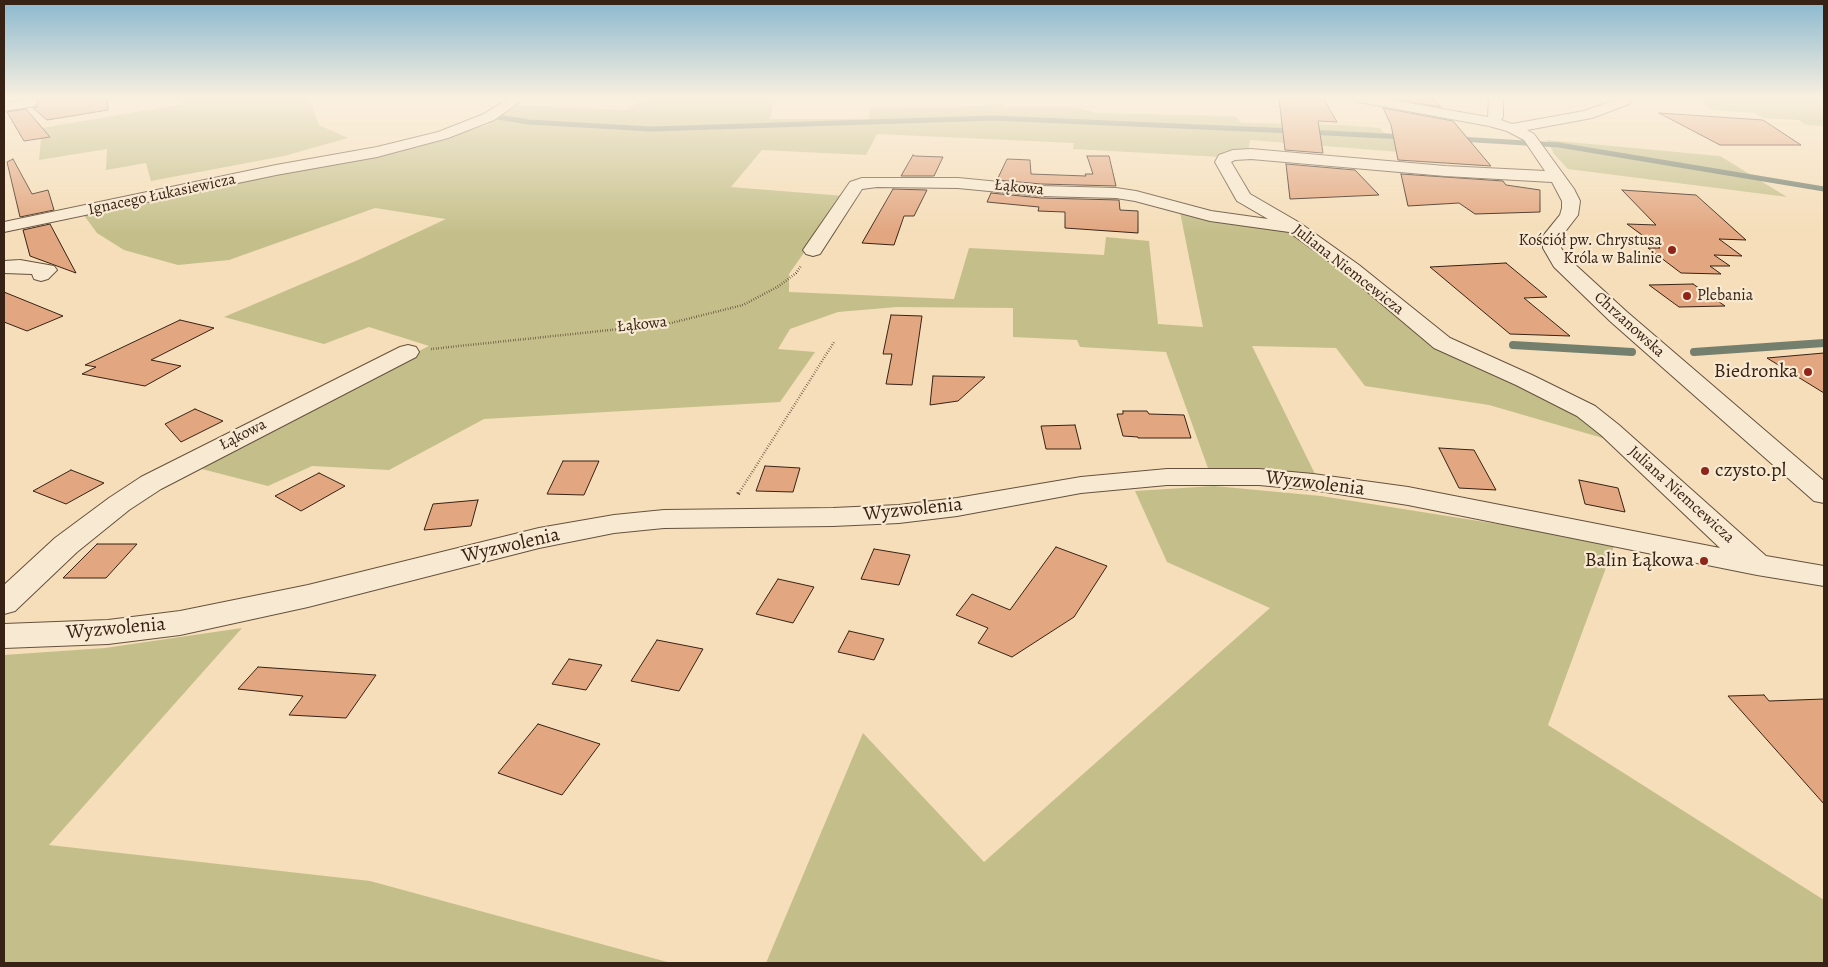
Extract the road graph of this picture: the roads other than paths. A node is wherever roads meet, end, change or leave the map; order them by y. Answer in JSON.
{"nodes":[{"id":1,"x":412,"y":143,"type":"edge"},
{"id":2,"x":1534,"y":143,"type":"edge"},
{"id":3,"x":1558,"y":177,"type":"junction"},
{"id":4,"x":4,"y":227,"type":"edge"},
{"id":5,"x":1294,"y":227,"type":"junction"},
{"id":6,"x":813,"y":250,"type":"road end"},
{"id":7,"x":4,"y":267,"type":"edge"},
{"id":8,"x":42,"y":275,"type":"dead end"},
{"id":9,"x":408,"y":352,"type":"road end"},
{"id":10,"x":1824,"y":495,"type":"edge"},
{"id":11,"x":1757,"y":565,"type":"junction"},
{"id":12,"x":1824,"y":576,"type":"edge"},
{"id":13,"x":4,"y":603,"type":"edge"},
{"id":14,"x":4,"y":636,"type":"edge"}],
"edges":[{"from":1,"to":4,"type":"street","name":"Ignacego Łukasiewicza"},
{"from":2,"to":3,"type":"street","name":"Chrzanowska"},
{"from":3,"to":5,"type":"street","name":"Juliana Niemcewicza"},
{"from":3,"to":10,"type":"street","name":"Chrzanowska"},
{"from":5,"to":6,"type":"street","name":"Łąkowa"},
{"from":5,"to":11,"type":"street","name":"Juliana Niemcewicza"},
{"from":7,"to":8,"type":"street"},
{"from":9,"to":13,"type":"street","name":"Łąkowa"},
{"from":11,"to":12,"type":"street","name":"Wyzwolenia"},
{"from":11,"to":14,"type":"street","name":"Wyzwolenia"}]}
